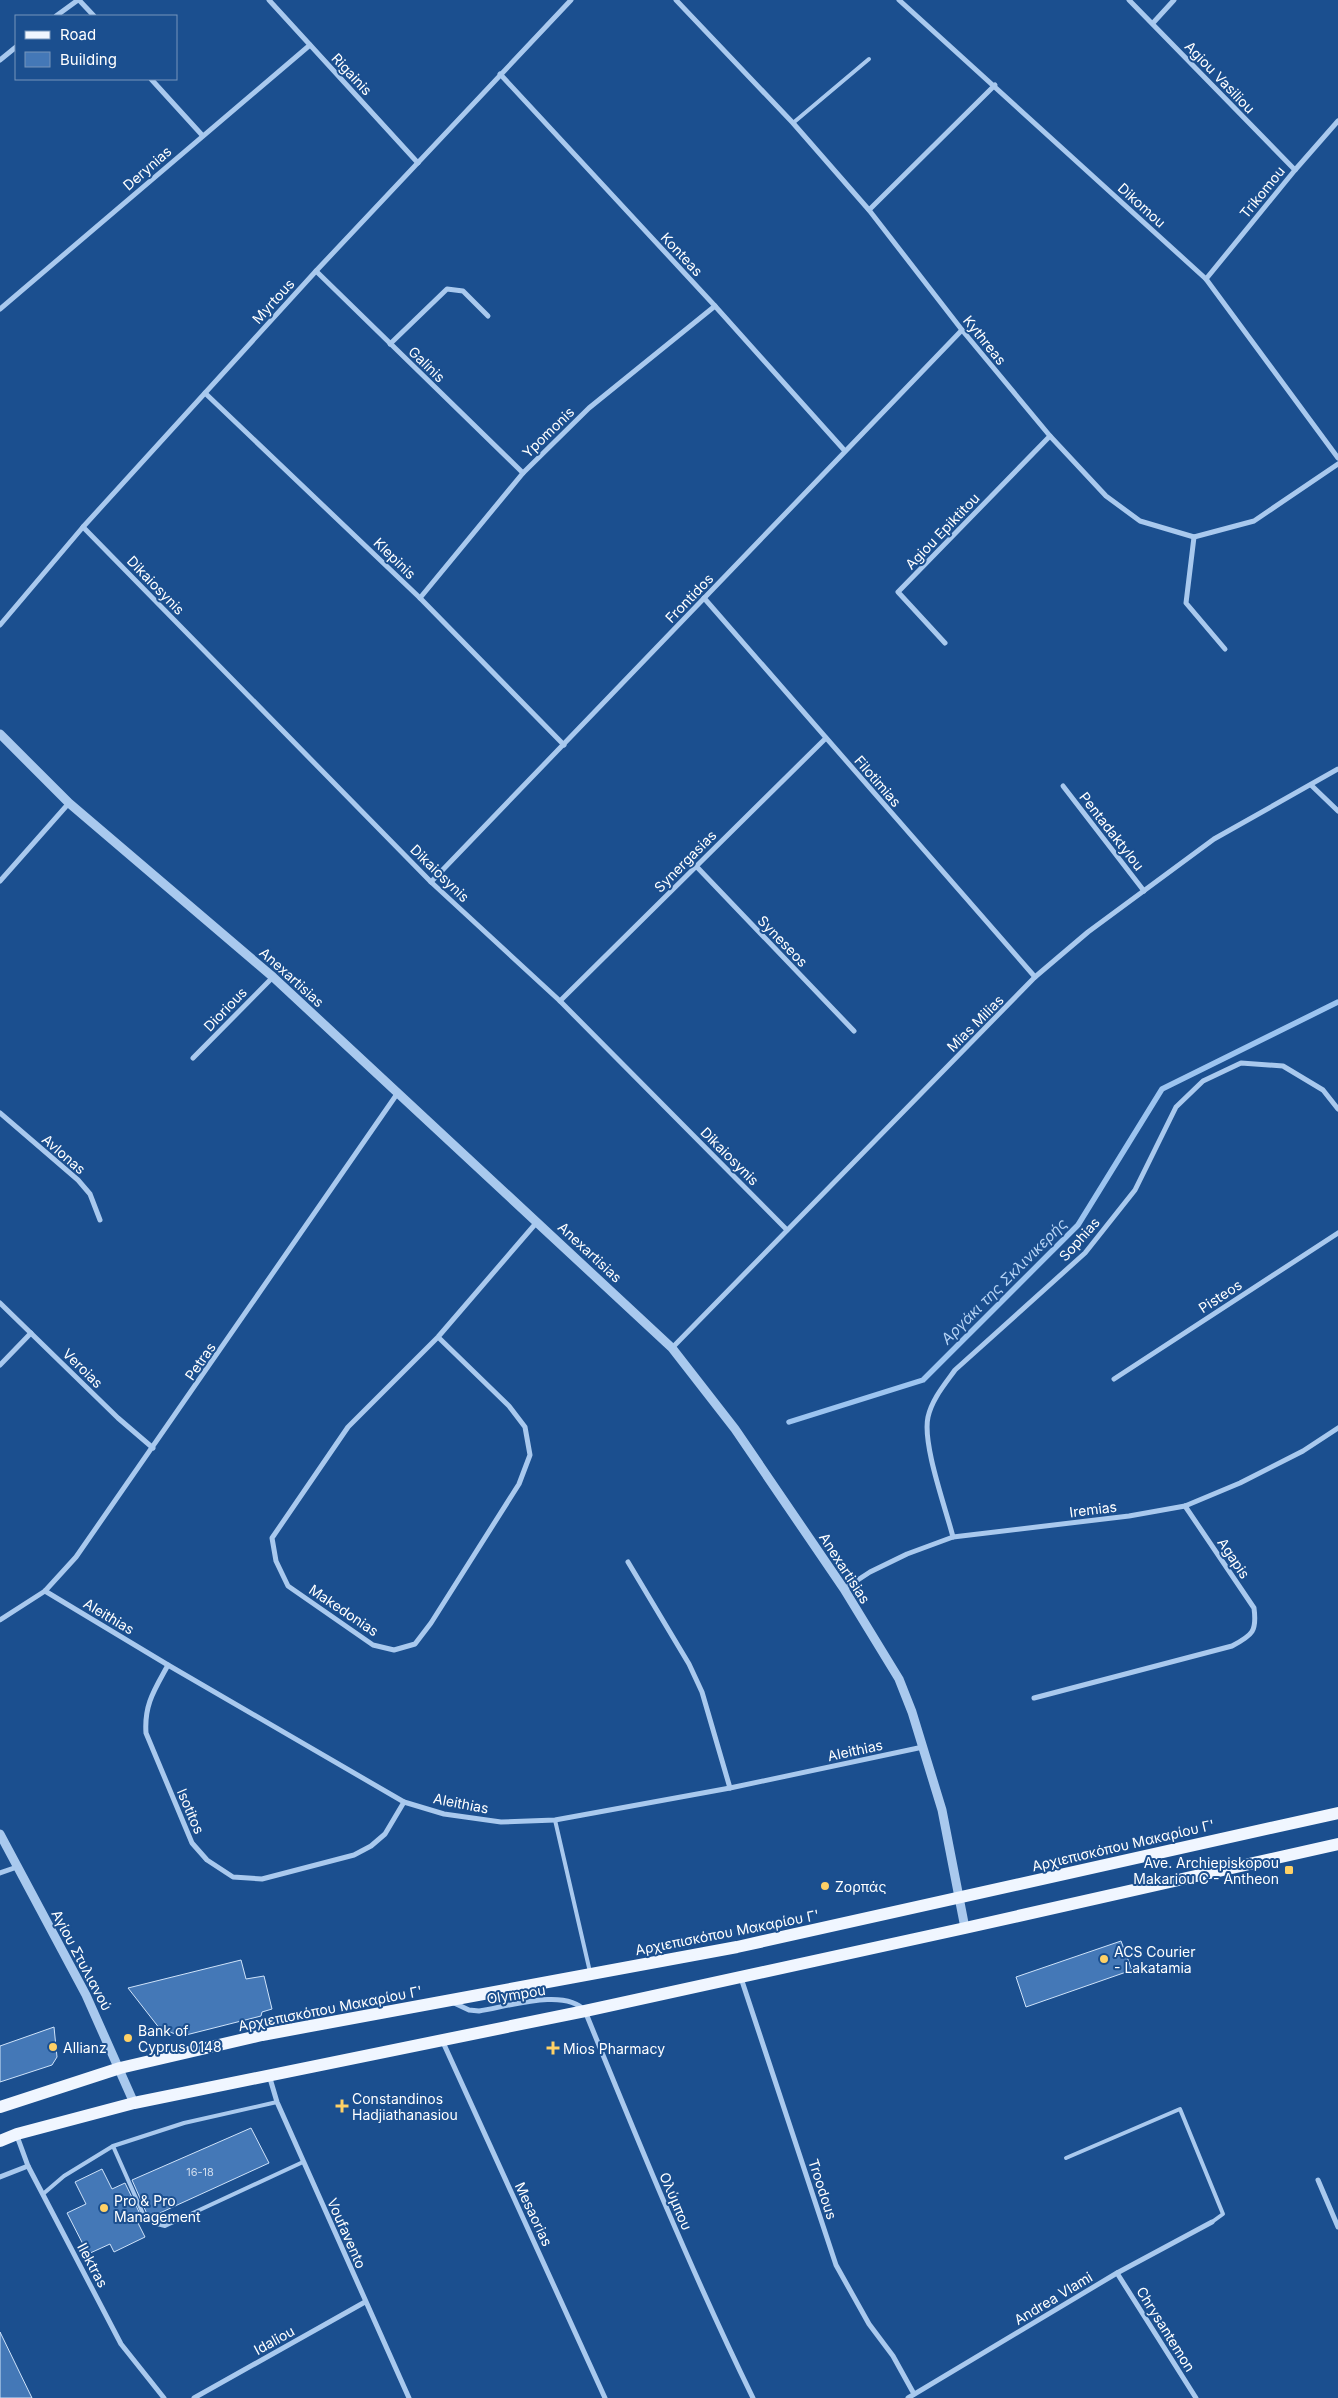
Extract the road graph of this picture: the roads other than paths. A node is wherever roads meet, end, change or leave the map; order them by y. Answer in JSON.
{"nodes":[{"id":1,"x":78,"y":0,"type":"edge"},
{"id":2,"x":269,"y":0,"type":"edge"},
{"id":3,"x":572,"y":0,"type":"edge"},
{"id":4,"x":676,"y":0,"type":"edge"},
{"id":5,"x":898,"y":0,"type":"edge"},
{"id":6,"x":1129,"y":0,"type":"edge"},
{"id":7,"x":1174,"y":0,"type":"edge"},
{"id":8,"x":57,"y":15,"type":"edge"},
{"id":9,"x":93,"y":15,"type":"edge"},
{"id":10,"x":1152,"y":23,"type":"junction"},
{"id":11,"x":310,"y":45,"type":"junction"},
{"id":12,"x":15,"y":48,"type":"edge"},
{"id":13,"x":868,"y":59,"type":"dead end"},
{"id":14,"x":0,"y":60,"type":"edge"},
{"id":15,"x":500,"y":74,"type":"junction"},
{"id":16,"x":152,"y":80,"type":"edge"},
{"id":17,"x":994,"y":85,"type":"junction"},
{"id":18,"x":1338,"y":121,"type":"edge"},
{"id":19,"x":793,"y":123,"type":"junction"},
{"id":20,"x":202,"y":136,"type":"junction"},
{"id":21,"x":418,"y":163,"type":"junction"},
{"id":22,"x":1295,"y":170,"type":"junction"},
{"id":23,"x":869,"y":210,"type":"junction"},
{"id":24,"x":316,"y":271,"type":"junction"},
{"id":25,"x":1206,"y":279,"type":"junction"},
{"id":26,"x":715,"y":306,"type":"junction"},
{"id":27,"x":0,"y":309,"type":"edge"},
{"id":28,"x":488,"y":316,"type":"dead end"},
{"id":29,"x":962,"y":330,"type":"junction"},
{"id":30,"x":390,"y":344,"type":"junction"},
{"id":31,"x":205,"y":393,"type":"junction"},
{"id":32,"x":1050,"y":436,"type":"junction"},
{"id":33,"x":845,"y":451,"type":"junction"},
{"id":34,"x":1338,"y":458,"type":"edge"},
{"id":35,"x":1338,"y":464,"type":"edge"},
{"id":36,"x":523,"y":473,"type":"junction"},
{"id":37,"x":83,"y":527,"type":"junction"},
{"id":38,"x":1194,"y":536,"type":"junction"},
{"id":39,"x":420,"y":598,"type":"junction"},
{"id":40,"x":704,"y":598,"type":"junction"},
{"id":41,"x":0,"y":625,"type":"edge"},
{"id":42,"x":945,"y":643,"type":"dead end"},
{"id":43,"x":1225,"y":649,"type":"dead end"},
{"id":44,"x":0,"y":734,"type":"edge"},
{"id":45,"x":826,"y":738,"type":"junction"},
{"id":46,"x":564,"y":744,"type":"junction"},
{"id":47,"x":1338,"y":769,"type":"edge"},
{"id":48,"x":1311,"y":785,"type":"junction"},
{"id":49,"x":1062,"y":786,"type":"dead end"},
{"id":50,"x":69,"y":803,"type":"junction"},
{"id":51,"x":1338,"y":811,"type":"edge"},
{"id":52,"x":696,"y":866,"type":"junction"},
{"id":53,"x":0,"y":881,"type":"edge"},
{"id":54,"x":432,"y":882,"type":"junction"},
{"id":55,"x":1144,"y":891,"type":"junction"},
{"id":56,"x":273,"y":976,"type":"junction"},
{"id":57,"x":1035,"y":977,"type":"junction"},
{"id":58,"x":560,"y":1001,"type":"junction"},
{"id":59,"x":854,"y":1031,"type":"dead end"},
{"id":60,"x":193,"y":1058,"type":"dead end"},
{"id":61,"x":397,"y":1094,"type":"junction"},
{"id":62,"x":1338,"y":1109,"type":"edge"},
{"id":63,"x":0,"y":1114,"type":"edge"},
{"id":64,"x":100,"y":1220,"type":"dead end"},
{"id":65,"x":538,"y":1222,"type":"junction"},
{"id":66,"x":787,"y":1230,"type":"junction"},
{"id":67,"x":1338,"y":1233,"type":"edge"},
{"id":68,"x":0,"y":1303,"type":"edge"},
{"id":69,"x":31,"y":1333,"type":"junction"},
{"id":70,"x":438,"y":1337,"type":"junction"},
{"id":71,"x":672,"y":1348,"type":"junction"},
{"id":72,"x":0,"y":1364,"type":"edge"},
{"id":73,"x":1114,"y":1378,"type":"dead end"},
{"id":74,"x":1338,"y":1428,"type":"edge"},
{"id":75,"x":153,"y":1448,"type":"junction"},
{"id":76,"x":1185,"y":1506,"type":"junction"},
{"id":77,"x":953,"y":1537,"type":"junction"},
{"id":78,"x":628,"y":1562,"type":"dead end"},
{"id":79,"x":844,"y":1589,"type":"junction"},
{"id":80,"x":45,"y":1591,"type":"junction"},
{"id":81,"x":0,"y":1620,"type":"edge"},
{"id":82,"x":168,"y":1665,"type":"junction"},
{"id":83,"x":1034,"y":1698,"type":"dead end"},
{"id":84,"x":923,"y":1747,"type":"junction"},
{"id":85,"x":730,"y":1788,"type":"junction"},
{"id":86,"x":404,"y":1802,"type":"junction"},
{"id":87,"x":1338,"y":1813,"type":"edge"},
{"id":88,"x":555,"y":1820,"type":"junction"},
{"id":89,"x":0,"y":1834,"type":"edge"},
{"id":90,"x":1338,"y":1844,"type":"edge"},
{"id":91,"x":17,"y":1867,"type":"junction"},
{"id":92,"x":0,"y":1874,"type":"edge"},
{"id":93,"x":959,"y":1897,"type":"junction"},
{"id":94,"x":965,"y":1928,"type":"junction"},
{"id":95,"x":590,"y":1974,"type":"junction"},
{"id":96,"x":740,"y":1978,"type":"junction"},
{"id":97,"x":450,"y":2000,"type":"junction"},
{"id":98,"x":585,"y":2011,"type":"junction"},
{"id":99,"x":442,"y":2040,"type":"junction"},
{"id":100,"x":120,"y":2068,"type":"junction"},
{"id":101,"x":269,"y":2076,"type":"junction"},
{"id":102,"x":277,"y":2102,"type":"junction"},
{"id":103,"x":134,"y":2103,"type":"junction"},
{"id":104,"x":0,"y":2107,"type":"edge"},
{"id":105,"x":17,"y":2134,"type":"junction"},
{"id":106,"x":0,"y":2141,"type":"edge"},
{"id":107,"x":113,"y":2146,"type":"junction"},
{"id":108,"x":1066,"y":2158,"type":"dead end"},
{"id":109,"x":303,"y":2162,"type":"junction"},
{"id":110,"x":28,"y":2166,"type":"junction"},
{"id":111,"x":0,"y":2177,"type":"edge"},
{"id":112,"x":1318,"y":2180,"type":"dead end"},
{"id":113,"x":43,"y":2194,"type":"junction"},
{"id":114,"x":1212,"y":2222,"type":"joint"},
{"id":115,"x":1338,"y":2228,"type":"edge"},
{"id":116,"x":1117,"y":2272,"type":"junction"},
{"id":117,"x":365,"y":2302,"type":"junction"},
{"id":118,"x":914,"y":2394,"type":"junction"},
{"id":119,"x":164,"y":2398,"type":"edge"},
{"id":120,"x":194,"y":2398,"type":"edge"},
{"id":121,"x":410,"y":2398,"type":"edge"},
{"id":122,"x":605,"y":2398,"type":"edge"},
{"id":123,"x":753,"y":2398,"type":"edge"},
{"id":124,"x":908,"y":2398,"type":"edge"},
{"id":125,"x":1196,"y":2398,"type":"edge"}],
"edges":[{"from":1,"to":8,"type":"street"},
{"from":1,"to":9,"type":"street"},
{"from":2,"to":11,"type":"street","name":"Rigainis"},
{"from":3,"to":15,"type":"street","name":"Myrtous"},
{"from":4,"to":19,"type":"street","name":"Kythreas"},
{"from":5,"to":17,"type":"street","name":"Dikomou"},
{"from":6,"to":10,"type":"street","name":"Agiou Vasiliou"},
{"from":7,"to":10,"type":"street"},
{"from":10,"to":22,"type":"street","name":"Agiou Vasiliou"},
{"from":11,"to":20,"type":"street","name":"Derynias"},
{"from":11,"to":21,"type":"street","name":"Rigainis"},
{"from":12,"to":14,"type":"street"},
{"from":13,"to":19,"type":"lane"},
{"from":15,"to":21,"type":"street","name":"Myrtous"},
{"from":15,"to":26,"type":"street","name":"Konteas"},
{"from":16,"to":20,"type":"street"},
{"from":17,"to":23,"type":"street"},
{"from":17,"to":25,"type":"street","name":"Dikomou"},
{"from":18,"to":22,"type":"street","name":"Trikomou"},
{"from":19,"to":23,"type":"street","name":"Kythreas"},
{"from":20,"to":27,"type":"street","name":"Derynias"},
{"from":21,"to":24,"type":"street","name":"Myrtous"},
{"from":22,"to":25,"type":"street","name":"Trikomou"},
{"from":23,"to":29,"type":"street","name":"Kythreas"},
{"from":24,"to":30,"type":"street","name":"Galinis"},
{"from":24,"to":31,"type":"street","name":"Myrtous"},
{"from":25,"to":34,"type":"street","name":"Dikomou"},
{"from":26,"to":33,"type":"street","name":"Konteas"},
{"from":26,"to":36,"type":"street","name":"Ypomonis"},
{"from":28,"to":30,"type":"street"},
{"from":29,"to":32,"type":"street","name":"Kythreas"},
{"from":29,"to":33,"type":"street","name":"Frontidos"},
{"from":30,"to":36,"type":"street","name":"Galinis"},
{"from":31,"to":37,"type":"street","name":"Myrtous"},
{"from":31,"to":39,"type":"street","name":"Klepinis"},
{"from":32,"to":38,"type":"street","name":"Kythreas"},
{"from":32,"to":42,"type":"street","name":"Agiou Epiktitou"},
{"from":33,"to":40,"type":"street","name":"Frontidos"},
{"from":35,"to":38,"type":"street","name":"Kythreas"},
{"from":36,"to":39,"type":"street","name":"Ypomonis"},
{"from":37,"to":41,"type":"street","name":"Myrtous"},
{"from":37,"to":54,"type":"street","name":"Dikaiosynis"},
{"from":38,"to":43,"type":"street"},
{"from":39,"to":46,"type":"street","name":"Klepinis"},
{"from":40,"to":45,"type":"street","name":"Filotimias"},
{"from":40,"to":46,"type":"street","name":"Frontidos"},
{"from":44,"to":50,"type":"street","name":"Anexartisias"},
{"from":45,"to":52,"type":"street","name":"Synergasias"},
{"from":45,"to":57,"type":"street","name":"Filotimias"},
{"from":46,"to":54,"type":"street","name":"Frontidos"},
{"from":47,"to":48,"type":"street","name":"Mias Milias"},
{"from":48,"to":51,"type":"street"},
{"from":48,"to":55,"type":"street","name":"Mias Milias"},
{"from":49,"to":55,"type":"street","name":"Pentadaktylou"},
{"from":50,"to":53,"type":"street"},
{"from":50,"to":56,"type":"street","name":"Anexartisias"},
{"from":52,"to":58,"type":"street","name":"Synergasias"},
{"from":52,"to":59,"type":"street","name":"Syneseos"},
{"from":54,"to":58,"type":"street","name":"Dikaiosynis"},
{"from":55,"to":57,"type":"street","name":"Mias Milias"},
{"from":56,"to":60,"type":"street","name":"Diorious"},
{"from":56,"to":61,"type":"street","name":"Anexartisias"},
{"from":57,"to":66,"type":"street","name":"Mias Milias"},
{"from":58,"to":66,"type":"street","name":"Dikaiosynis"},
{"from":61,"to":65,"type":"street","name":"Anexartisias"},
{"from":61,"to":75,"type":"street","name":"Petras"},
{"from":62,"to":77,"type":"street","name":"Sophias"},
{"from":63,"to":64,"type":"street","name":"Avlonas"},
{"from":65,"to":70,"type":"street","name":"Makedonias"},
{"from":65,"to":71,"type":"street","name":"Anexartisias"},
{"from":66,"to":71,"type":"street","name":"Mias Milias"},
{"from":67,"to":73,"type":"street","name":"Pisteos"},
{"from":68,"to":69,"type":"street","name":"Veroias"},
{"from":69,"to":72,"type":"street"},
{"from":69,"to":75,"type":"street","name":"Veroias"},
{"from":70,"to":70,"type":"street","name":"Makedonias"},
{"from":71,"to":79,"type":"street","name":"Anexartisias"},
{"from":74,"to":76,"type":"street","name":"Iremias"},
{"from":75,"to":80,"type":"street","name":"Petras"},
{"from":76,"to":77,"type":"street","name":"Iremias"},
{"from":76,"to":83,"type":"street","name":"Agapis"},
{"from":77,"to":79,"type":"street","name":"Iremias"},
{"from":78,"to":85,"type":"street"},
{"from":79,"to":84,"type":"street","name":"Anexartisias"},
{"from":80,"to":81,"type":"street","name":"Petras"},
{"from":80,"to":82,"type":"street","name":"Aleithias"},
{"from":82,"to":86,"type":"street","name":"Aleithias"},
{"from":82,"to":86,"type":"street","name":"Isotitos"},
{"from":84,"to":85,"type":"street","name":"Aleithias"},
{"from":84,"to":93,"type":"street","name":"Anexartisias"},
{"from":85,"to":88,"type":"street","name":"Aleithias"},
{"from":86,"to":88,"type":"street","name":"Aleithias"},
{"from":87,"to":93,"type":"main road","name":"Αρχιεπισκόπου Μακαρίου Γ'"},
{"from":88,"to":95,"type":"lane"},
{"from":89,"to":91,"type":"street","name":"Αγίου Στυλιανού"},
{"from":90,"to":94,"type":"main road"},
{"from":91,"to":92,"type":"street"},
{"from":91,"to":100,"type":"street","name":"Αγίου Στυλιανού"},
{"from":93,"to":94,"type":"street","name":"Anexartisias"},
{"from":93,"to":95,"type":"main road","name":"Αρχιεπισκόπου Μακαρίου Γ'"},
{"from":94,"to":96,"type":"main road"},
{"from":95,"to":97,"type":"main road","name":"Αρχιεπισκόπου Μακαρίου Γ'"},
{"from":96,"to":98,"type":"main road"},
{"from":96,"to":118,"type":"street","name":"Troodous"},
{"from":97,"to":98,"type":"street","name":"Olympou"},
{"from":97,"to":100,"type":"main road","name":"Αρχιεπισκόπου Μακαρίου Γ'"},
{"from":98,"to":99,"type":"main road"},
{"from":98,"to":123,"type":"street","name":"Ολύμπου"},
{"from":99,"to":101,"type":"main road"},
{"from":99,"to":122,"type":"street","name":"Mesaorias"},
{"from":100,"to":103,"type":"street","name":"Αγίου Στυλιανού"},
{"from":100,"to":104,"type":"main road","name":"Αρχιεπισκόπου Μακαρίου Γ'"},
{"from":101,"to":102,"type":"street","name":"Voufavento"},
{"from":101,"to":103,"type":"main road"},
{"from":102,"to":107,"type":"lane"},
{"from":102,"to":109,"type":"street","name":"Voufavento"},
{"from":103,"to":105,"type":"main road"},
{"from":105,"to":106,"type":"main road"},
{"from":105,"to":110,"type":"street","name":"Ilektras"},
{"from":107,"to":109,"type":"lane"},
{"from":107,"to":113,"type":"lane"},
{"from":108,"to":114,"type":"lane"},
{"from":109,"to":117,"type":"street","name":"Voufavento"},
{"from":110,"to":111,"type":"street"},
{"from":110,"to":113,"type":"street","name":"Ilektras"},
{"from":112,"to":115,"type":"street"},
{"from":113,"to":119,"type":"street","name":"Ilektras"},
{"from":114,"to":116,"type":"street","name":"Andrea Vlami"},
{"from":116,"to":118,"type":"street","name":"Andrea Vlami"},
{"from":116,"to":125,"type":"street","name":"Chrysantemon"},
{"from":117,"to":120,"type":"street","name":"Idaliou"},
{"from":117,"to":121,"type":"street","name":"Voufavento"},
{"from":118,"to":124,"type":"street","name":"Andrea Vlami"}]}
